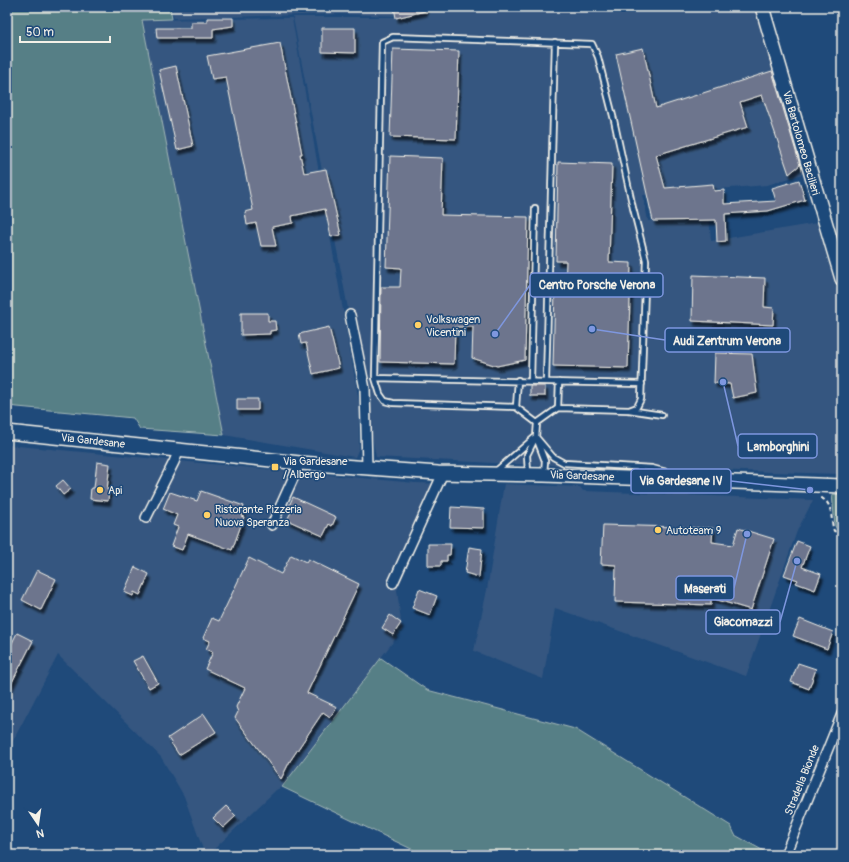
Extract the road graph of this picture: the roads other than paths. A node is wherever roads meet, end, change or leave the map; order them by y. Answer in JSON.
{"nodes":[{"id":1,"x":762,"y":7,"type":"edge"},
{"id":2,"x":555,"y":42,"type":"junction"},
{"id":3,"x":535,"y":208,"type":"dead end"},
{"id":4,"x":842,"y":279,"type":"edge"},
{"id":5,"x":350,"y":315,"type":"dead end"},
{"id":6,"x":375,"y":378,"type":"junction"},
{"id":7,"x":518,"y":380,"type":"junction"},
{"id":8,"x":530,"y":381,"type":"junction"},
{"id":9,"x":546,"y":381,"type":"junction"},
{"id":10,"x":559,"y":382,"type":"junction"},
{"id":11,"x":642,"y":384,"type":"junction"},
{"id":12,"x":516,"y":407,"type":"junction"},
{"id":13,"x":558,"y":408,"type":"junction"},
{"id":14,"x":629,"y":410,"type":"junction"},
{"id":15,"x":662,"y":415,"type":"dead end"},
{"id":16,"x":537,"y":423,"type":"junction"},
{"id":17,"x":7,"y":432,"type":"edge"},
{"id":18,"x":536,"y":437,"type":"junction"},
{"id":19,"x":179,"y":450,"type":"junction"},
{"id":20,"x":300,"y":463,"type":"junction"},
{"id":21,"x":367,"y":467,"type":"junction"},
{"id":22,"x":443,"y":473,"type":"junction"},
{"id":23,"x":493,"y":473,"type":"junction"},
{"id":24,"x":528,"y":474,"type":"junction"},
{"id":25,"x":544,"y":475,"type":"junction"},
{"id":26,"x":702,"y":481,"type":"junction"},
{"id":27,"x":842,"y":486,"type":"edge"},
{"id":28,"x":146,"y":518,"type":"dead end"},
{"id":29,"x":272,"y":525,"type":"dead end"},
{"id":30,"x":393,"y":583,"type":"dead end"},
{"id":31,"x":842,"y":714,"type":"edge"},
{"id":32,"x":785,"y":855,"type":"edge"}],
"edges":[{"from":1,"to":4,"type":"main road","name":"Via Bartolomeo Bacilieri"},
{"from":2,"to":6,"type":"lane"},
{"from":2,"to":9,"type":"lane"},
{"from":2,"to":11,"type":"lane"},
{"from":3,"to":8,"type":"lane"},
{"from":5,"to":21,"type":"street"},
{"from":6,"to":7,"type":"lane"},
{"from":6,"to":12,"type":"lane"},
{"from":7,"to":8,"type":"lane"},
{"from":7,"to":12,"type":"lane"},
{"from":8,"to":9,"type":"lane"},
{"from":9,"to":10,"type":"lane"},
{"from":10,"to":11,"type":"lane"},
{"from":10,"to":13,"type":"lane"},
{"from":11,"to":14,"type":"lane"},
{"from":12,"to":16,"type":"lane"},
{"from":13,"to":14,"type":"lane"},
{"from":13,"to":16,"type":"lane"},
{"from":14,"to":15,"type":"lane"},
{"from":16,"to":18,"type":"lane"},
{"from":17,"to":19,"type":"main road","name":"Via Gardesane"},
{"from":18,"to":23,"type":"lane"},
{"from":18,"to":24,"type":"lane"},
{"from":18,"to":25,"type":"lane"},
{"from":18,"to":26,"type":"lane"},
{"from":19,"to":20,"type":"main road","name":"Via Gardesane"},
{"from":19,"to":28,"type":"street"},
{"from":20,"to":21,"type":"main road","name":"Via Gardesane"},
{"from":20,"to":29,"type":"street"},
{"from":21,"to":22,"type":"main road","name":"Via Gardesane"},
{"from":22,"to":23,"type":"main road","name":"Via Gardesane"},
{"from":22,"to":30,"type":"street"},
{"from":23,"to":24,"type":"main road","name":"Via Gardesane"},
{"from":24,"to":25,"type":"main road","name":"Via Gardesane"},
{"from":25,"to":26,"type":"main road","name":"Via Gardesane"},
{"from":26,"to":27,"type":"main road","name":"Via Gardesane"},
{"from":31,"to":32,"type":"street","name":"Stradella Bionde"}]}
